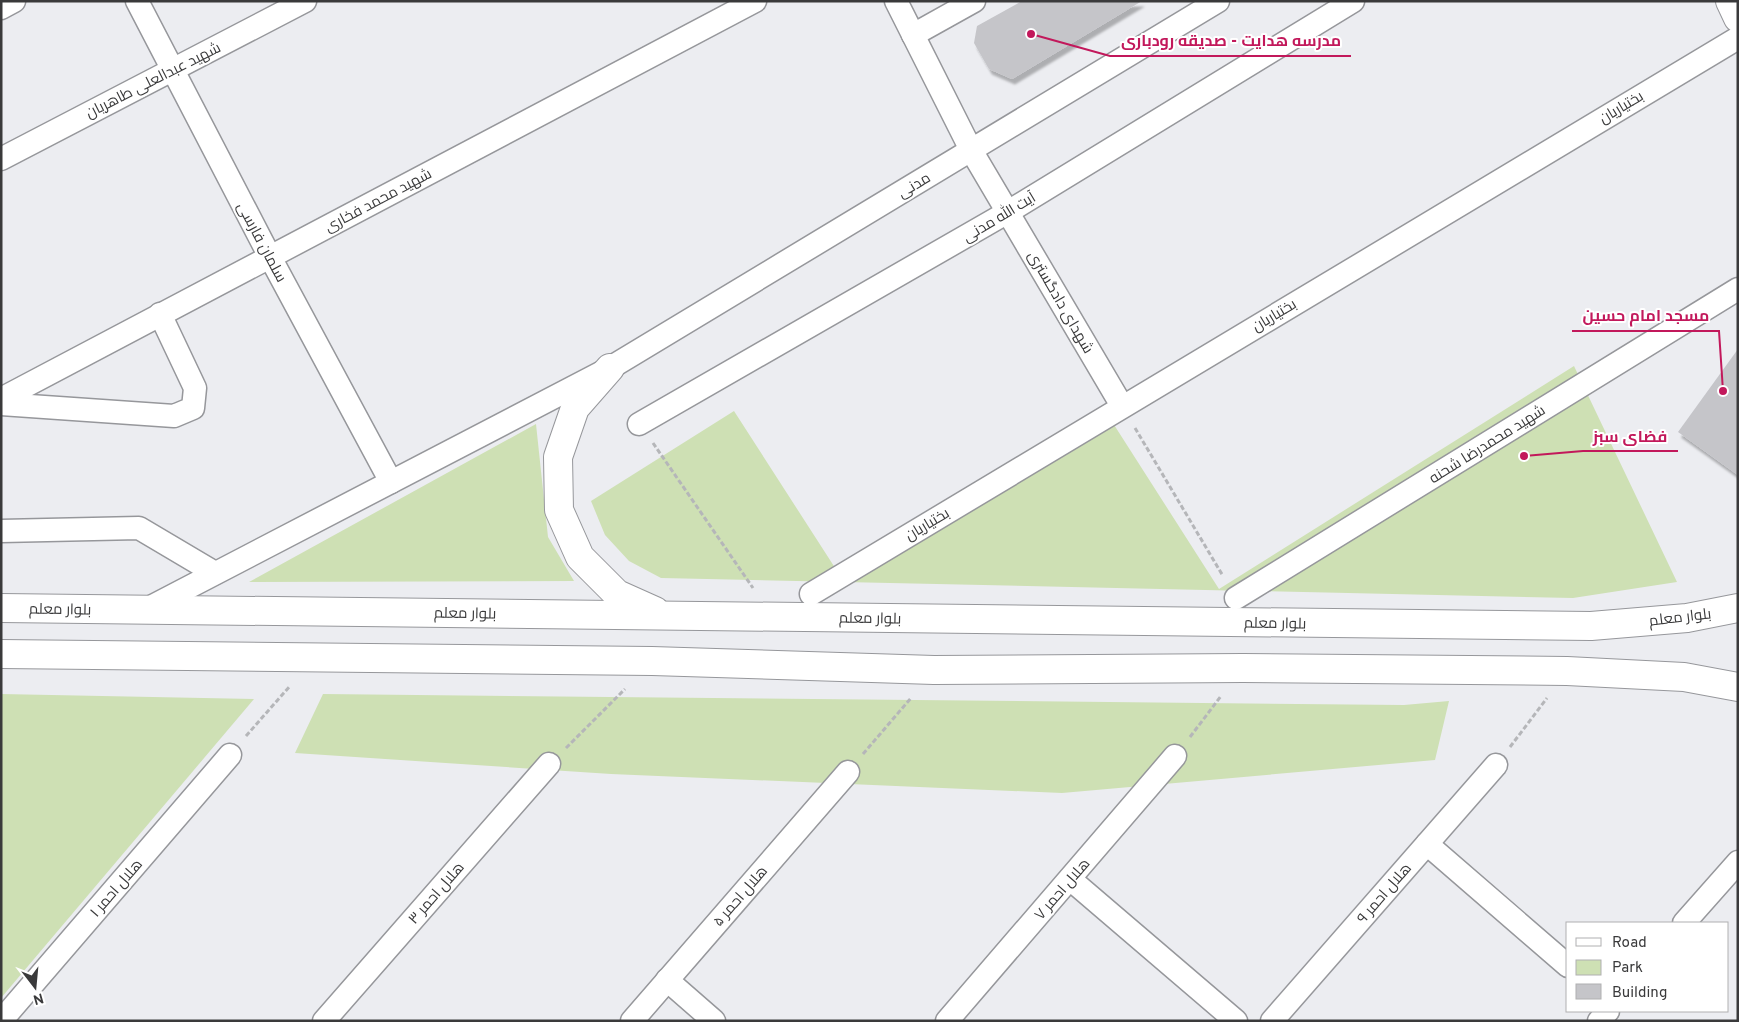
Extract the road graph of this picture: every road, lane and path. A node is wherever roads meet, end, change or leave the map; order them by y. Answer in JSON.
{"nodes":[{"id":1,"x":14,"y":1,"type":"edge"},
{"id":2,"x":137,"y":1,"type":"edge"},
{"id":3,"x":305,"y":1,"type":"edge"},
{"id":4,"x":755,"y":1,"type":"edge"},
{"id":5,"x":896,"y":1,"type":"edge"},
{"id":6,"x":974,"y":1,"type":"edge"},
{"id":7,"x":1218,"y":1,"type":"edge"},
{"id":8,"x":1353,"y":1,"type":"edge"},
{"id":9,"x":1730,"y":1,"type":"edge"},
{"id":10,"x":1,"y":8,"type":"edge"},
{"id":11,"x":1738,"y":18,"type":"edge"},
{"id":12,"x":913,"y":35,"type":"junction"},
{"id":13,"x":1738,"y":38,"type":"edge"},
{"id":14,"x":173,"y":70,"type":"junction"},
{"id":15,"x":972,"y":150,"type":"junction"},
{"id":16,"x":1,"y":159,"type":"edge"},
{"id":17,"x":1008,"y":212,"type":"junction"},
{"id":18,"x":270,"y":257,"type":"junction"},
{"id":19,"x":1738,"y":289,"type":"edge"},
{"id":20,"x":160,"y":314,"type":"junction"},
{"id":21,"x":610,"y":368,"type":"junction"},
{"id":22,"x":1,"y":399,"type":"edge"},
{"id":23,"x":1,"y":404,"type":"edge"},
{"id":24,"x":1122,"y":406,"type":"junction"},
{"id":25,"x":639,"y":424,"type":"joint"},
{"id":26,"x":391,"y":482,"type":"junction"},
{"id":27,"x":1,"y":531,"type":"edge"},
{"id":28,"x":216,"y":573,"type":"junction"},
{"id":29,"x":811,"y":594,"type":"dead end"},
{"id":30,"x":1236,"y":598,"type":"joint"},
{"id":31,"x":1,"y":608,"type":"edge"},
{"id":32,"x":1738,"y":608,"type":"edge"},
{"id":33,"x":145,"y":610,"type":"junction"},
{"id":34,"x":666,"y":615,"type":"junction"},
{"id":35,"x":773,"y":617,"type":"junction"},
{"id":36,"x":1,"y":654,"type":"edge"},
{"id":37,"x":315,"y":657,"type":"junction"},
{"id":38,"x":652,"y":661,"type":"junction"},
{"id":39,"x":1243,"y":668,"type":"junction"},
{"id":40,"x":934,"y":670,"type":"junction"},
{"id":41,"x":1567,"y":671,"type":"junction"},
{"id":42,"x":1738,"y":687,"type":"edge"},
{"id":43,"x":230,"y":755,"type":"joint"},
{"id":44,"x":1175,"y":756,"type":"joint"},
{"id":45,"x":549,"y":764,"type":"joint"},
{"id":46,"x":1496,"y":765,"type":"joint"},
{"id":47,"x":848,"y":772,"type":"joint"},
{"id":48,"x":1427,"y":844,"type":"junction"},
{"id":49,"x":1738,"y":862,"type":"edge"},
{"id":50,"x":1070,"y":879,"type":"junction"},
{"id":51,"x":1685,"y":922,"type":"edge"},
{"id":52,"x":1566,"y":964,"type":"edge"},
{"id":53,"x":668,"y":980,"type":"junction"},
{"id":54,"x":1,"y":1020,"type":"edge"},
{"id":55,"x":324,"y":1021,"type":"edge"},
{"id":56,"x":632,"y":1021,"type":"edge"},
{"id":57,"x":714,"y":1021,"type":"edge"},
{"id":58,"x":947,"y":1021,"type":"edge"},
{"id":59,"x":1236,"y":1021,"type":"edge"},
{"id":60,"x":1272,"y":1021,"type":"edge"}],
"edges":[{"from":1,"to":10,"type":"street"},
{"from":2,"to":14,"type":"street","name":"سلمان فارسی"},
{"from":3,"to":14,"type":"street","name":"شهید عبدالعلی طاهریان"},
{"from":4,"to":18,"type":"street","name":"شهید محمد فخاری"},
{"from":5,"to":12,"type":"street","name":"شهدای دادگستری"},
{"from":6,"to":12,"type":"street"},
{"from":7,"to":15,"type":"street","name":"مدنی"},
{"from":8,"to":17,"type":"street","name":"آیت الله مدنی"},
{"from":9,"to":11,"type":"main road"},
{"from":12,"to":15,"type":"street","name":"شهدای دادگستری"},
{"from":13,"to":24,"type":"street","name":"بختیاریان"},
{"from":14,"to":16,"type":"street","name":"شهید عبدالعلی طاهریان"},
{"from":14,"to":18,"type":"street","name":"سلمان فارسی"},
{"from":15,"to":17,"type":"street","name":"شهدای دادگستری"},
{"from":15,"to":21,"type":"street","name":"مدنی"},
{"from":17,"to":24,"type":"street","name":"شهدای دادگستری"},
{"from":17,"to":25,"type":"street","name":"آیت الله مدنی"},
{"from":18,"to":20,"type":"street","name":"شهید محمد فخاری"},
{"from":18,"to":26,"type":"street","name":"سلمان فارسی"},
{"from":19,"to":30,"type":"street","name":"شهید محمدرضا شحنه"},
{"from":20,"to":22,"type":"street","name":"شهید محمد فخاری"},
{"from":20,"to":23,"type":"street"},
{"from":21,"to":26,"type":"street","name":"مدنی"},
{"from":21,"to":34,"type":"main road"},
{"from":24,"to":29,"type":"street","name":"بختیاریان"},
{"from":24,"to":30,"type":"path"},
{"from":25,"to":35,"type":"path"},
{"from":26,"to":28,"type":"street","name":"مدنی"},
{"from":27,"to":28,"type":"street"},
{"from":28,"to":33,"type":"street","name":"مدنی"},
{"from":31,"to":33,"type":"main road","name":"بلوار معلم"},
{"from":32,"to":35,"type":"main road","name":"بلوار معلم"},
{"from":33,"to":34,"type":"main road","name":"بلوار معلم"},
{"from":34,"to":35,"type":"main road","name":"بلوار معلم"},
{"from":36,"to":37,"type":"main road"},
{"from":37,"to":38,"type":"main road"},
{"from":37,"to":43,"type":"path"},
{"from":38,"to":40,"type":"main road"},
{"from":38,"to":45,"type":"path"},
{"from":39,"to":40,"type":"main road"},
{"from":39,"to":41,"type":"main road"},
{"from":39,"to":44,"type":"path"},
{"from":40,"to":47,"type":"path"},
{"from":41,"to":42,"type":"main road"},
{"from":41,"to":46,"type":"path"},
{"from":43,"to":54,"type":"street","name":"هلال احمر ۱"},
{"from":44,"to":50,"type":"street","name":"هلال احمر ۷"},
{"from":45,"to":55,"type":"street","name":"هلال احمر ۳"},
{"from":46,"to":48,"type":"street","name":"هلال احمر ۹"},
{"from":47,"to":53,"type":"street","name":"هلال احمر ۵"},
{"from":48,"to":52,"type":"street"},
{"from":48,"to":60,"type":"street","name":"هلال احمر ۹"},
{"from":49,"to":51,"type":"street"},
{"from":50,"to":58,"type":"street","name":"هلال احمر ۷"},
{"from":50,"to":59,"type":"street"},
{"from":53,"to":56,"type":"street","name":"هلال احمر ۵"},
{"from":53,"to":57,"type":"street"}]}
